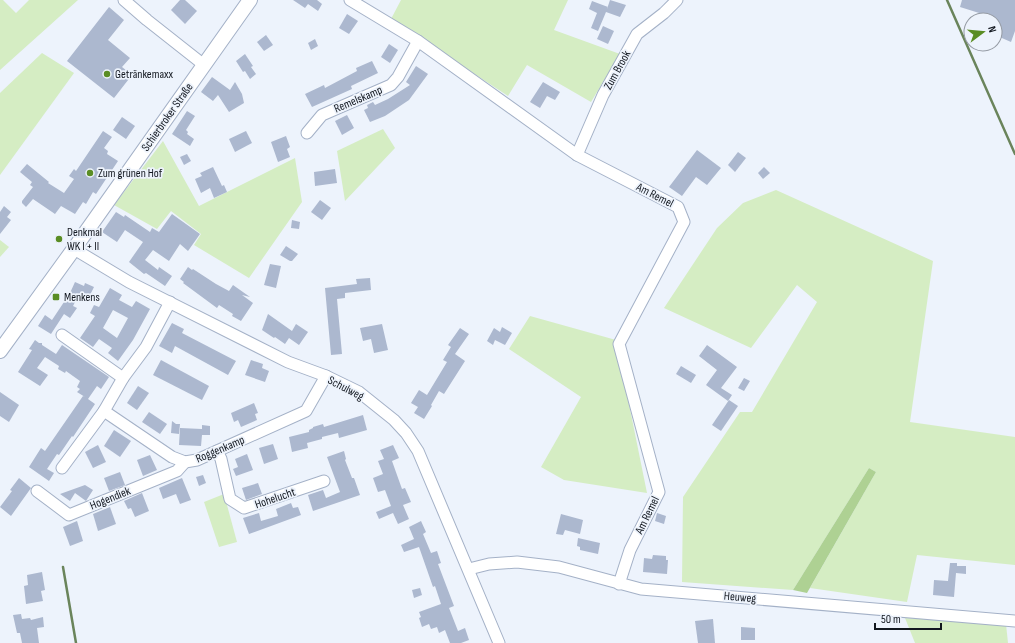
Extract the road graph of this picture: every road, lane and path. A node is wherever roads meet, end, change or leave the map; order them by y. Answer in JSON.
{"nodes":[{"id":1,"x":124,"y":0,"type":"edge"},
{"id":2,"x":250,"y":0,"type":"edge"},
{"id":3,"x":350,"y":0,"type":"edge"},
{"id":4,"x":677,"y":0,"type":"edge"},
{"id":5,"x":418,"y":41,"type":"junction"},
{"id":6,"x":204,"y":64,"type":"junction"},
{"id":7,"x":307,"y":133,"type":"dead end"},
{"id":8,"x":577,"y":155,"type":"junction"},
{"id":9,"x":74,"y":249,"type":"junction"},
{"id":10,"x":170,"y":302,"type":"junction"},
{"id":11,"x":62,"y":335,"type":"dead end"},
{"id":12,"x":1,"y":348,"type":"edge"},
{"id":13,"x":326,"y":376,"type":"junction"},
{"id":14,"x":123,"y":378,"type":"junction"},
{"id":15,"x":104,"y":411,"type":"junction"},
{"id":16,"x":217,"y":451,"type":"junction"},
{"id":17,"x":185,"y":462,"type":"junction"},
{"id":18,"x":62,"y":468,"type":"dead end"},
{"id":19,"x":324,"y":481,"type":"dead end"},
{"id":20,"x":37,"y":491,"type":"dead end"},
{"id":21,"x":469,"y":569,"type":"junction"},
{"id":22,"x":619,"y":584,"type":"junction"},
{"id":23,"x":1015,"y":620,"type":"edge"},
{"id":24,"x":499,"y":643,"type":"edge"}],
"edges":[{"from":1,"to":6,"type":"street"},
{"from":2,"to":6,"type":"main road","name":"Schierbroker Straße"},
{"from":3,"to":5,"type":"street","name":"Am Remel"},
{"from":4,"to":8,"type":"street","name":"Zum Brook"},
{"from":5,"to":7,"type":"street","name":"Remelskamp"},
{"from":5,"to":8,"type":"street","name":"Am Remel"},
{"from":6,"to":9,"type":"main road","name":"Schierbroker Straße"},
{"from":8,"to":22,"type":"street","name":"Am Remel"},
{"from":9,"to":10,"type":"street","name":"Schulweg"},
{"from":9,"to":12,"type":"main road","name":"Schierbroker Straße"},
{"from":10,"to":13,"type":"street","name":"Schulweg"},
{"from":10,"to":14,"type":"street"},
{"from":11,"to":14,"type":"street"},
{"from":13,"to":16,"type":"street","name":"Roggenkamp"},
{"from":13,"to":21,"type":"street","name":"Schulweg"},
{"from":14,"to":15,"type":"street"},
{"from":15,"to":17,"type":"street","name":"Roggenkamp"},
{"from":15,"to":18,"type":"street"},
{"from":16,"to":17,"type":"street","name":"Roggenkamp"},
{"from":16,"to":19,"type":"street","name":"Hohelucht"},
{"from":17,"to":20,"type":"street","name":"Hogendiek"},
{"from":21,"to":22,"type":"street","name":"Heuweg"},
{"from":21,"to":24,"type":"street","name":"Schulweg"},
{"from":22,"to":23,"type":"street","name":"Heuweg"}]}
